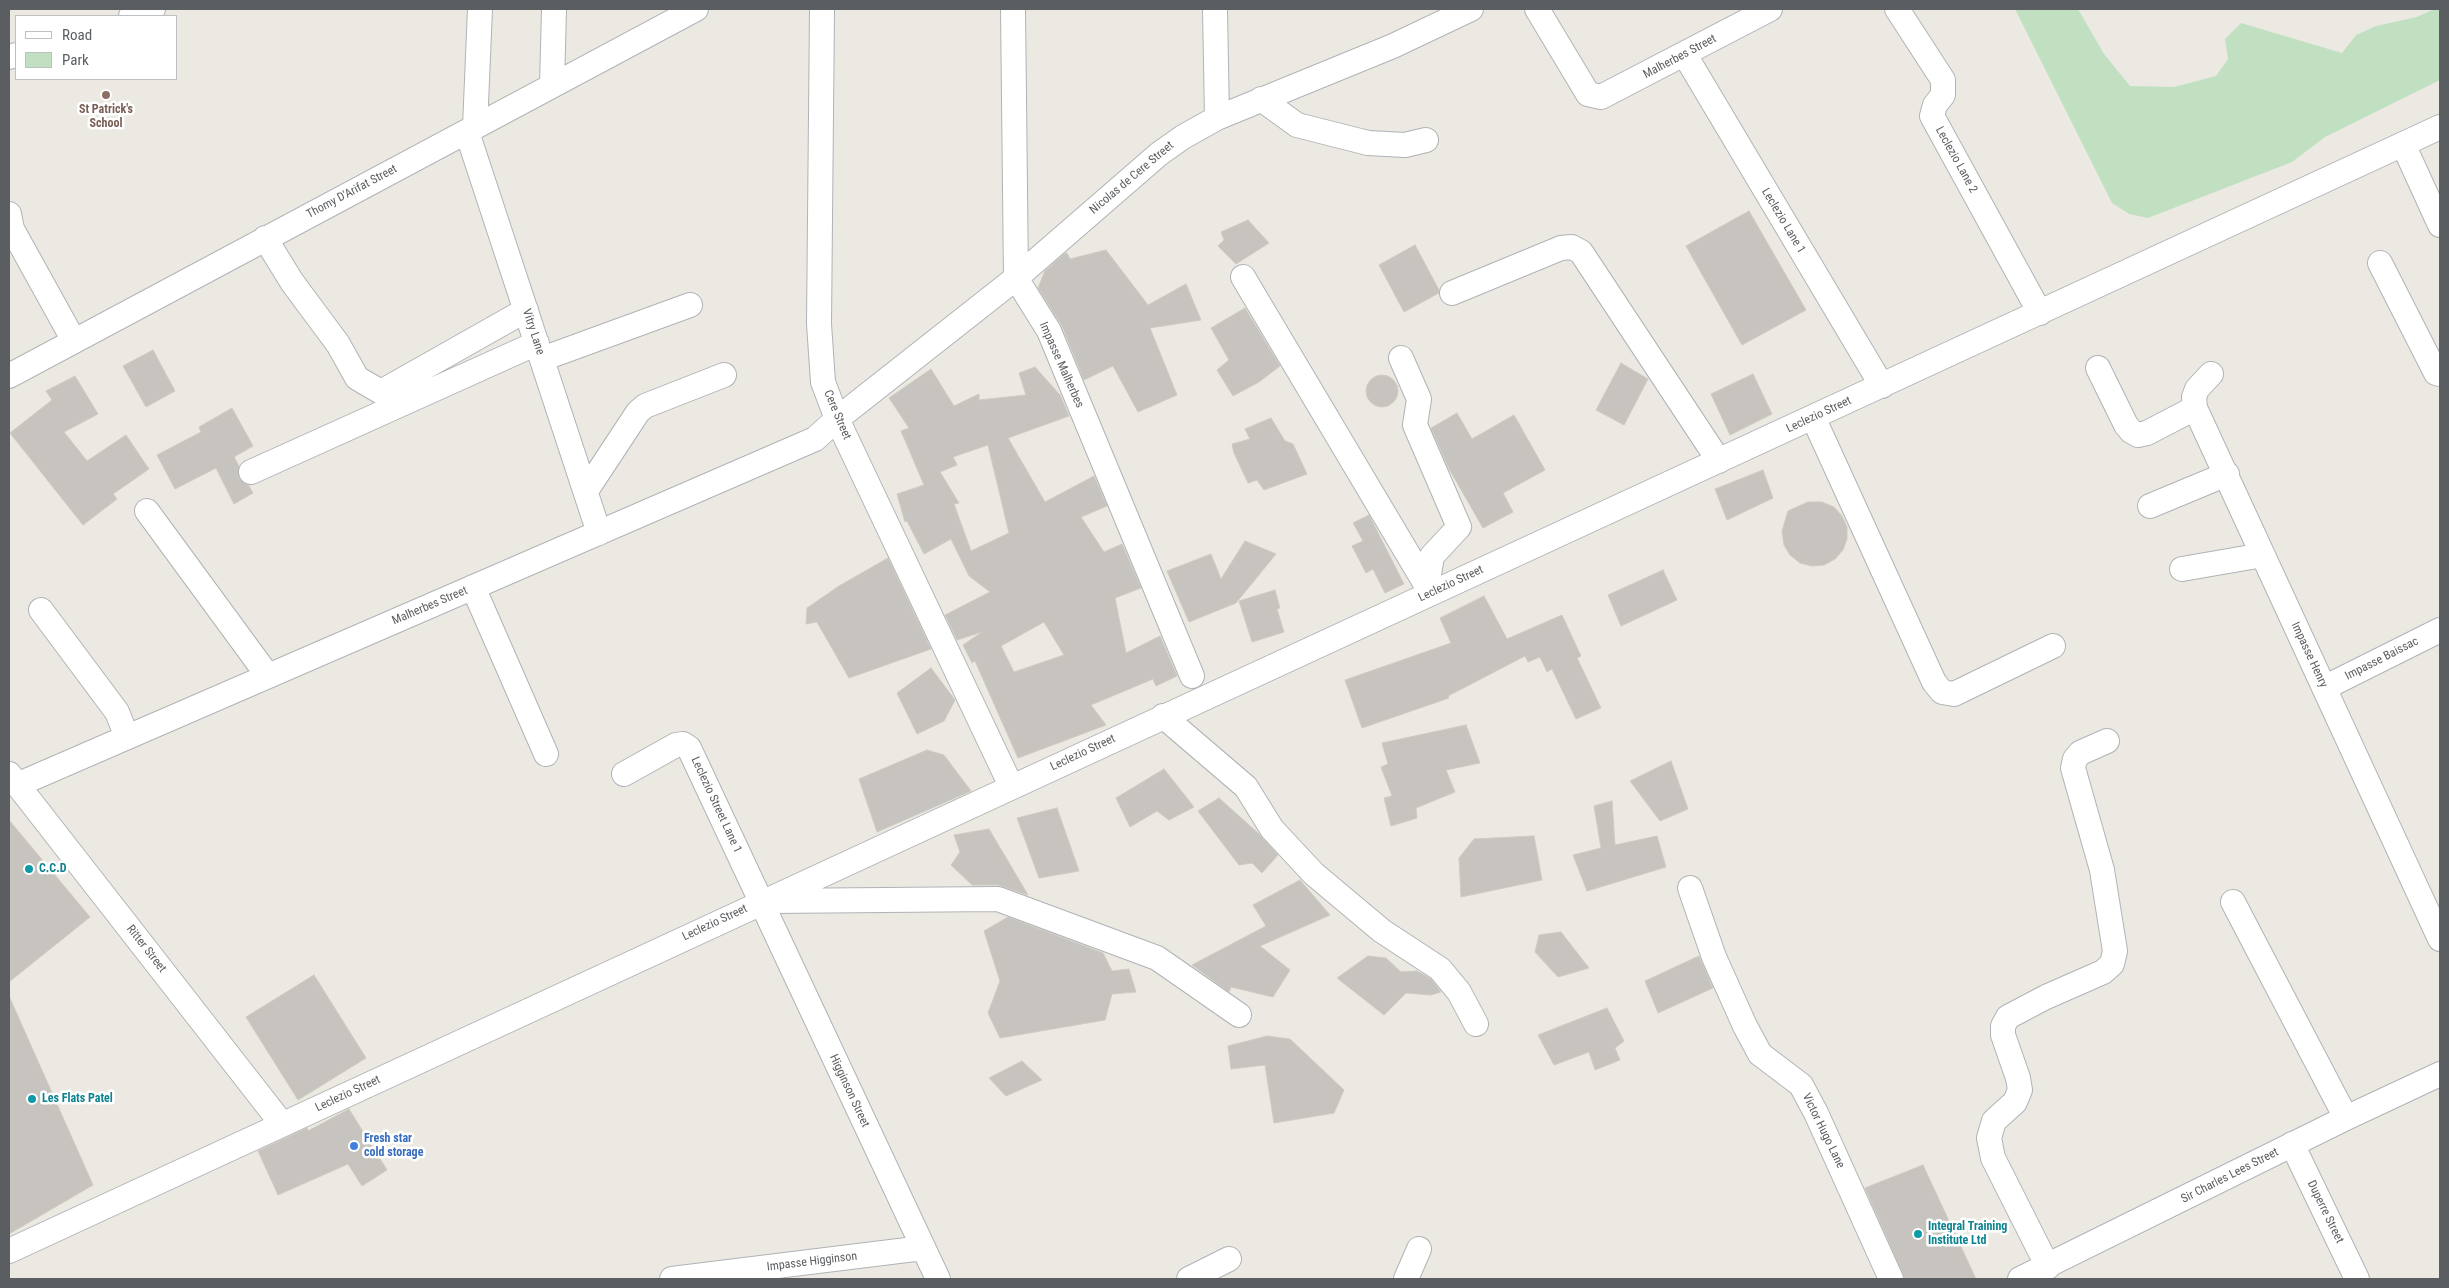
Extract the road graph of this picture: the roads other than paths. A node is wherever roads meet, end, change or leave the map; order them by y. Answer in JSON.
{"nodes":[{"id":1,"x":153,"y":9,"type":"edge"},
{"id":2,"x":480,"y":9,"type":"edge"},
{"id":3,"x":554,"y":9,"type":"edge"},
{"id":4,"x":696,"y":9,"type":"edge"},
{"id":5,"x":822,"y":9,"type":"edge"},
{"id":6,"x":1013,"y":9,"type":"edge"},
{"id":7,"x":1215,"y":9,"type":"edge"},
{"id":8,"x":1471,"y":9,"type":"edge"},
{"id":9,"x":1537,"y":9,"type":"edge"},
{"id":10,"x":1770,"y":9,"type":"edge"},
{"id":11,"x":1896,"y":9,"type":"edge"},
{"id":12,"x":135,"y":15,"type":"edge"},
{"id":13,"x":1685,"y":55,"type":"junction"},
{"id":14,"x":552,"y":85,"type":"junction"},
{"id":15,"x":1261,"y":99,"type":"junction"},
{"id":16,"x":1217,"y":118,"type":"junction"},
{"id":17,"x":2440,"y":127,"type":"edge"},
{"id":18,"x":471,"y":129,"type":"junction"},
{"id":19,"x":1426,"y":140,"type":"dead end"},
{"id":20,"x":2403,"y":144,"type":"junction"},
{"id":21,"x":9,"y":214,"type":"edge"},
{"id":22,"x":2440,"y":225,"type":"edge"},
{"id":23,"x":265,"y":238,"type":"junction"},
{"id":24,"x":2380,"y":263,"type":"dead end"},
{"id":25,"x":1243,"y":277,"type":"dead end"},
{"id":26,"x":1016,"y":278,"type":"junction"},
{"id":27,"x":1452,"y":293,"type":"dead end"},
{"id":28,"x":690,"y":305,"type":"dead end"},
{"id":29,"x":526,"y":310,"type":"junction"},
{"id":30,"x":2040,"y":313,"type":"junction"},
{"id":31,"x":74,"y":341,"type":"junction"},
{"id":32,"x":539,"y":351,"type":"junction"},
{"id":33,"x":1402,"y":358,"type":"dead end"},
{"id":34,"x":2098,"y":368,"type":"dead end"},
{"id":35,"x":2211,"y":374,"type":"dead end"},
{"id":36,"x":2440,"y":374,"type":"edge"},
{"id":37,"x":724,"y":375,"type":"dead end"},
{"id":38,"x":9,"y":376,"type":"edge"},
{"id":39,"x":1882,"y":386,"type":"junction"},
{"id":40,"x":2195,"y":408,"type":"junction"},
{"id":41,"x":1813,"y":418,"type":"junction"},
{"id":42,"x":837,"y":419,"type":"junction"},
{"id":43,"x":1719,"y":461,"type":"junction"},
{"id":44,"x":251,"y":472,"type":"dead end"},
{"id":45,"x":2227,"y":474,"type":"junction"},
{"id":46,"x":586,"y":491,"type":"junction"},
{"id":47,"x":2150,"y":506,"type":"dead end"},
{"id":48,"x":148,"y":511,"type":"dead end"},
{"id":49,"x":600,"y":532,"type":"junction"},
{"id":50,"x":2263,"y":555,"type":"junction"},
{"id":51,"x":2182,"y":569,"type":"dead end"},
{"id":52,"x":473,"y":588,"type":"junction"},
{"id":53,"x":1429,"y":590,"type":"junction"},
{"id":54,"x":41,"y":610,"type":"dead end"},
{"id":55,"x":2440,"y":630,"type":"edge"},
{"id":56,"x":2053,"y":646,"type":"dead end"},
{"id":57,"x":268,"y":676,"type":"junction"},
{"id":58,"x":1192,"y":676,"type":"dead end"},
{"id":59,"x":2324,"y":688,"type":"junction"},
{"id":60,"x":1163,"y":716,"type":"junction"},
{"id":61,"x":126,"y":737,"type":"junction"},
{"id":62,"x":2106,"y":741,"type":"dead end"},
{"id":63,"x":546,"y":754,"type":"dead end"},
{"id":64,"x":624,"y":774,"type":"dead end"},
{"id":65,"x":13,"y":779,"type":"edge"},
{"id":66,"x":1011,"y":786,"type":"junction"},
{"id":67,"x":1690,"y":888,"type":"dead end"},
{"id":68,"x":762,"y":901,"type":"junction"},
{"id":69,"x":2432,"y":901,"type":"edge"},
{"id":70,"x":2233,"y":902,"type":"dead end"},
{"id":71,"x":2440,"y":939,"type":"edge"},
{"id":72,"x":1239,"y":1015,"type":"dead end"},
{"id":73,"x":1476,"y":1024,"type":"dead end"},
{"id":74,"x":2440,"y":1074,"type":"edge"},
{"id":75,"x":2346,"y":1118,"type":"junction"},
{"id":76,"x":282,"y":1124,"type":"junction"},
{"id":77,"x":2292,"y":1144,"type":"junction"},
{"id":78,"x":923,"y":1248,"type":"junction"},
{"id":79,"x":1419,"y":1249,"type":"dead end"},
{"id":80,"x":9,"y":1251,"type":"edge"},
{"id":81,"x":1229,"y":1259,"type":"dead end"},
{"id":82,"x":2048,"y":1267,"type":"junction"},
{"id":83,"x":672,"y":1279,"type":"edge"},
{"id":84,"x":938,"y":1279,"type":"edge"},
{"id":85,"x":1188,"y":1279,"type":"edge"},
{"id":86,"x":1406,"y":1279,"type":"edge"},
{"id":87,"x":1891,"y":1279,"type":"edge"},
{"id":88,"x":2020,"y":1279,"type":"edge"},
{"id":89,"x":2357,"y":1279,"type":"edge"}],
"edges":[{"from":1,"to":12,"type":"street"},
{"from":2,"to":18,"type":"street"},
{"from":3,"to":14,"type":"street"},
{"from":4,"to":14,"type":"street","name":"Thomy D'Arifat Street"},
{"from":5,"to":42,"type":"street","name":"Cere Street"},
{"from":6,"to":26,"type":"street"},
{"from":7,"to":16,"type":"street"},
{"from":8,"to":15,"type":"street","name":"Nicolas de Cere Street"},
{"from":9,"to":13,"type":"street","name":"Malherbes Street"},
{"from":10,"to":13,"type":"street","name":"Malherbes Street"},
{"from":11,"to":30,"type":"street","name":"Leclezio Lane 2"},
{"from":13,"to":39,"type":"street","name":"Leclezio Lane 1"},
{"from":14,"to":18,"type":"street","name":"Thomy D'Arifat Street"},
{"from":15,"to":16,"type":"street","name":"Nicolas de Cere Street"},
{"from":15,"to":19,"type":"street"},
{"from":16,"to":26,"type":"street","name":"Nicolas de Cere Street"},
{"from":17,"to":20,"type":"street","name":"Leclezio Street"},
{"from":18,"to":23,"type":"street","name":"Thomy D'Arifat Street"},
{"from":18,"to":29,"type":"street","name":"Vitry Lane"},
{"from":20,"to":22,"type":"street"},
{"from":20,"to":30,"type":"street","name":"Leclezio Street"},
{"from":21,"to":31,"type":"street"},
{"from":23,"to":29,"type":"street"},
{"from":23,"to":31,"type":"street","name":"Thomy D'Arifat Street"},
{"from":24,"to":36,"type":"street"},
{"from":25,"to":53,"type":"street"},
{"from":26,"to":42,"type":"street","name":"Nicolas de Cere Street"},
{"from":26,"to":58,"type":"street","name":"Impasse Malherbes"},
{"from":27,"to":43,"type":"street"},
{"from":28,"to":32,"type":"street"},
{"from":29,"to":32,"type":"street","name":"Vitry Lane"},
{"from":30,"to":39,"type":"street","name":"Leclezio Street"},
{"from":31,"to":38,"type":"street","name":"Thomy D'Arifat Street"},
{"from":32,"to":44,"type":"street"},
{"from":32,"to":46,"type":"street","name":"Vitry Lane"},
{"from":33,"to":53,"type":"street"},
{"from":34,"to":40,"type":"street"},
{"from":35,"to":40,"type":"street"},
{"from":37,"to":46,"type":"street"},
{"from":39,"to":41,"type":"street","name":"Leclezio Street"},
{"from":40,"to":45,"type":"street","name":"Impasse Henry"},
{"from":41,"to":43,"type":"street","name":"Leclezio Street"},
{"from":41,"to":56,"type":"street"},
{"from":42,"to":49,"type":"street","name":"Malherbes Street"},
{"from":42,"to":66,"type":"street","name":"Cere Street"},
{"from":43,"to":53,"type":"street","name":"Leclezio Street"},
{"from":45,"to":47,"type":"street"},
{"from":45,"to":50,"type":"street","name":"Impasse Henry"},
{"from":46,"to":49,"type":"street","name":"Vitry Lane"},
{"from":48,"to":57,"type":"street"},
{"from":49,"to":52,"type":"street","name":"Malherbes Street"},
{"from":50,"to":51,"type":"street"},
{"from":50,"to":59,"type":"street","name":"Impasse Henry"},
{"from":52,"to":57,"type":"street","name":"Malherbes Street"},
{"from":52,"to":63,"type":"street"},
{"from":53,"to":60,"type":"street","name":"Leclezio Street"},
{"from":54,"to":61,"type":"street"},
{"from":55,"to":59,"type":"street","name":"Impasse Baissac"},
{"from":57,"to":61,"type":"street","name":"Malherbes Street"},
{"from":59,"to":69,"type":"street","name":"Impasse Henry"},
{"from":60,"to":66,"type":"street","name":"Leclezio Street"},
{"from":60,"to":73,"type":"street"},
{"from":61,"to":65,"type":"street","name":"Malherbes Street"},
{"from":62,"to":82,"type":"street"},
{"from":64,"to":68,"type":"street","name":"Leclezio Street Lane 1"},
{"from":65,"to":76,"type":"street","name":"Ritter Street"},
{"from":66,"to":68,"type":"street","name":"Leclezio Street"},
{"from":67,"to":87,"type":"street","name":"Victor Hugo Lane"},
{"from":68,"to":72,"type":"street"},
{"from":68,"to":76,"type":"street","name":"Leclezio Street"},
{"from":68,"to":78,"type":"street","name":"Higginson Street"},
{"from":69,"to":71,"type":"street","name":"Impasse Henry"},
{"from":70,"to":75,"type":"street"},
{"from":74,"to":75,"type":"street","name":"Sir Charles Lees Street"},
{"from":75,"to":77,"type":"street","name":"Sir Charles Lees Street"},
{"from":76,"to":80,"type":"street","name":"Leclezio Street"},
{"from":77,"to":82,"type":"street","name":"Sir Charles Lees Street"},
{"from":77,"to":89,"type":"street","name":"Duperre Street"},
{"from":78,"to":83,"type":"street","name":"Impasse Higginson"},
{"from":78,"to":84,"type":"street","name":"Higginson Street"},
{"from":79,"to":86,"type":"street"},
{"from":81,"to":85,"type":"street"},
{"from":82,"to":88,"type":"street","name":"Sir Charles Lees Street"}]}
